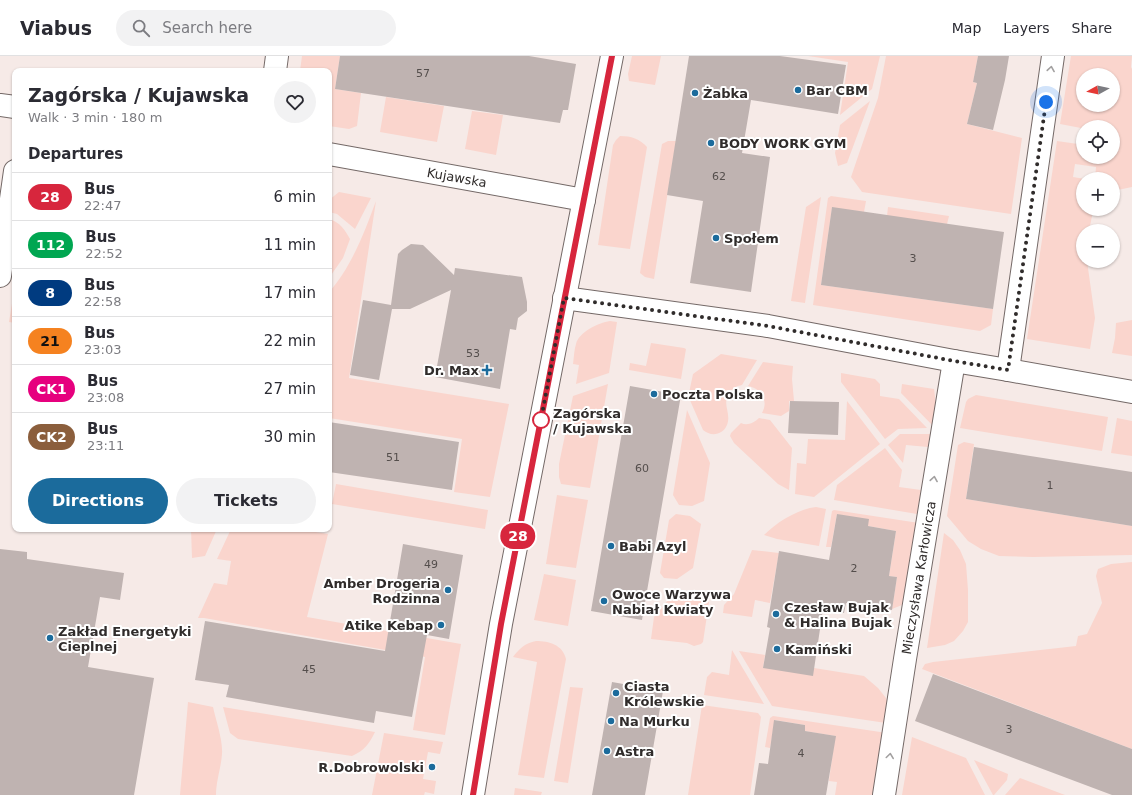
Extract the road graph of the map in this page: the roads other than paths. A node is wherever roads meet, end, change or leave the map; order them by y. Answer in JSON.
{"nodes":[{"id":1,"x":277,"y":56,"type":"edge"},
{"id":2,"x":612,"y":56,"type":"edge"},
{"id":3,"x":1053,"y":56,"type":"edge"},
{"id":4,"x":275,"y":68,"type":"edge"},
{"id":5,"x":0,"y":105,"type":"edge"},
{"id":6,"x":12,"y":107,"type":"edge"},
{"id":7,"x":332,"y":155,"type":"edge"},
{"id":8,"x":12,"y":192,"type":"edge"},
{"id":9,"x":584,"y":200,"type":"junction"},
{"id":10,"x":0,"y":276,"type":"edge"},
{"id":11,"x":564,"y":298,"type":"junction"},
{"id":12,"x":954,"y":361,"type":"junction"},
{"id":13,"x":1008,"y":370,"type":"junction"},
{"id":14,"x":1132,"y":392,"type":"edge"},
{"id":15,"x":473,"y":795,"type":"edge"},
{"id":16,"x":884,"y":795,"type":"edge"}],
"edges":[{"from":1,"to":4,"type":"street"},
{"from":2,"to":9,"type":"street"},
{"from":13,"to":3,"type":"street","one_way":true},
{"from":5,"to":6,"type":"street"},
{"from":7,"to":9,"type":"street","name":"Kujawska"},
{"from":8,"to":10,"type":"street"},
{"from":9,"to":11,"type":"street"},
{"from":11,"to":12,"type":"street"},
{"from":11,"to":15,"type":"street"},
{"from":12,"to":13,"type":"street"},
{"from":16,"to":12,"type":"street","name":"Mieczysława Karłowicza","one_way":true},
{"from":13,"to":14,"type":"street"}]}
